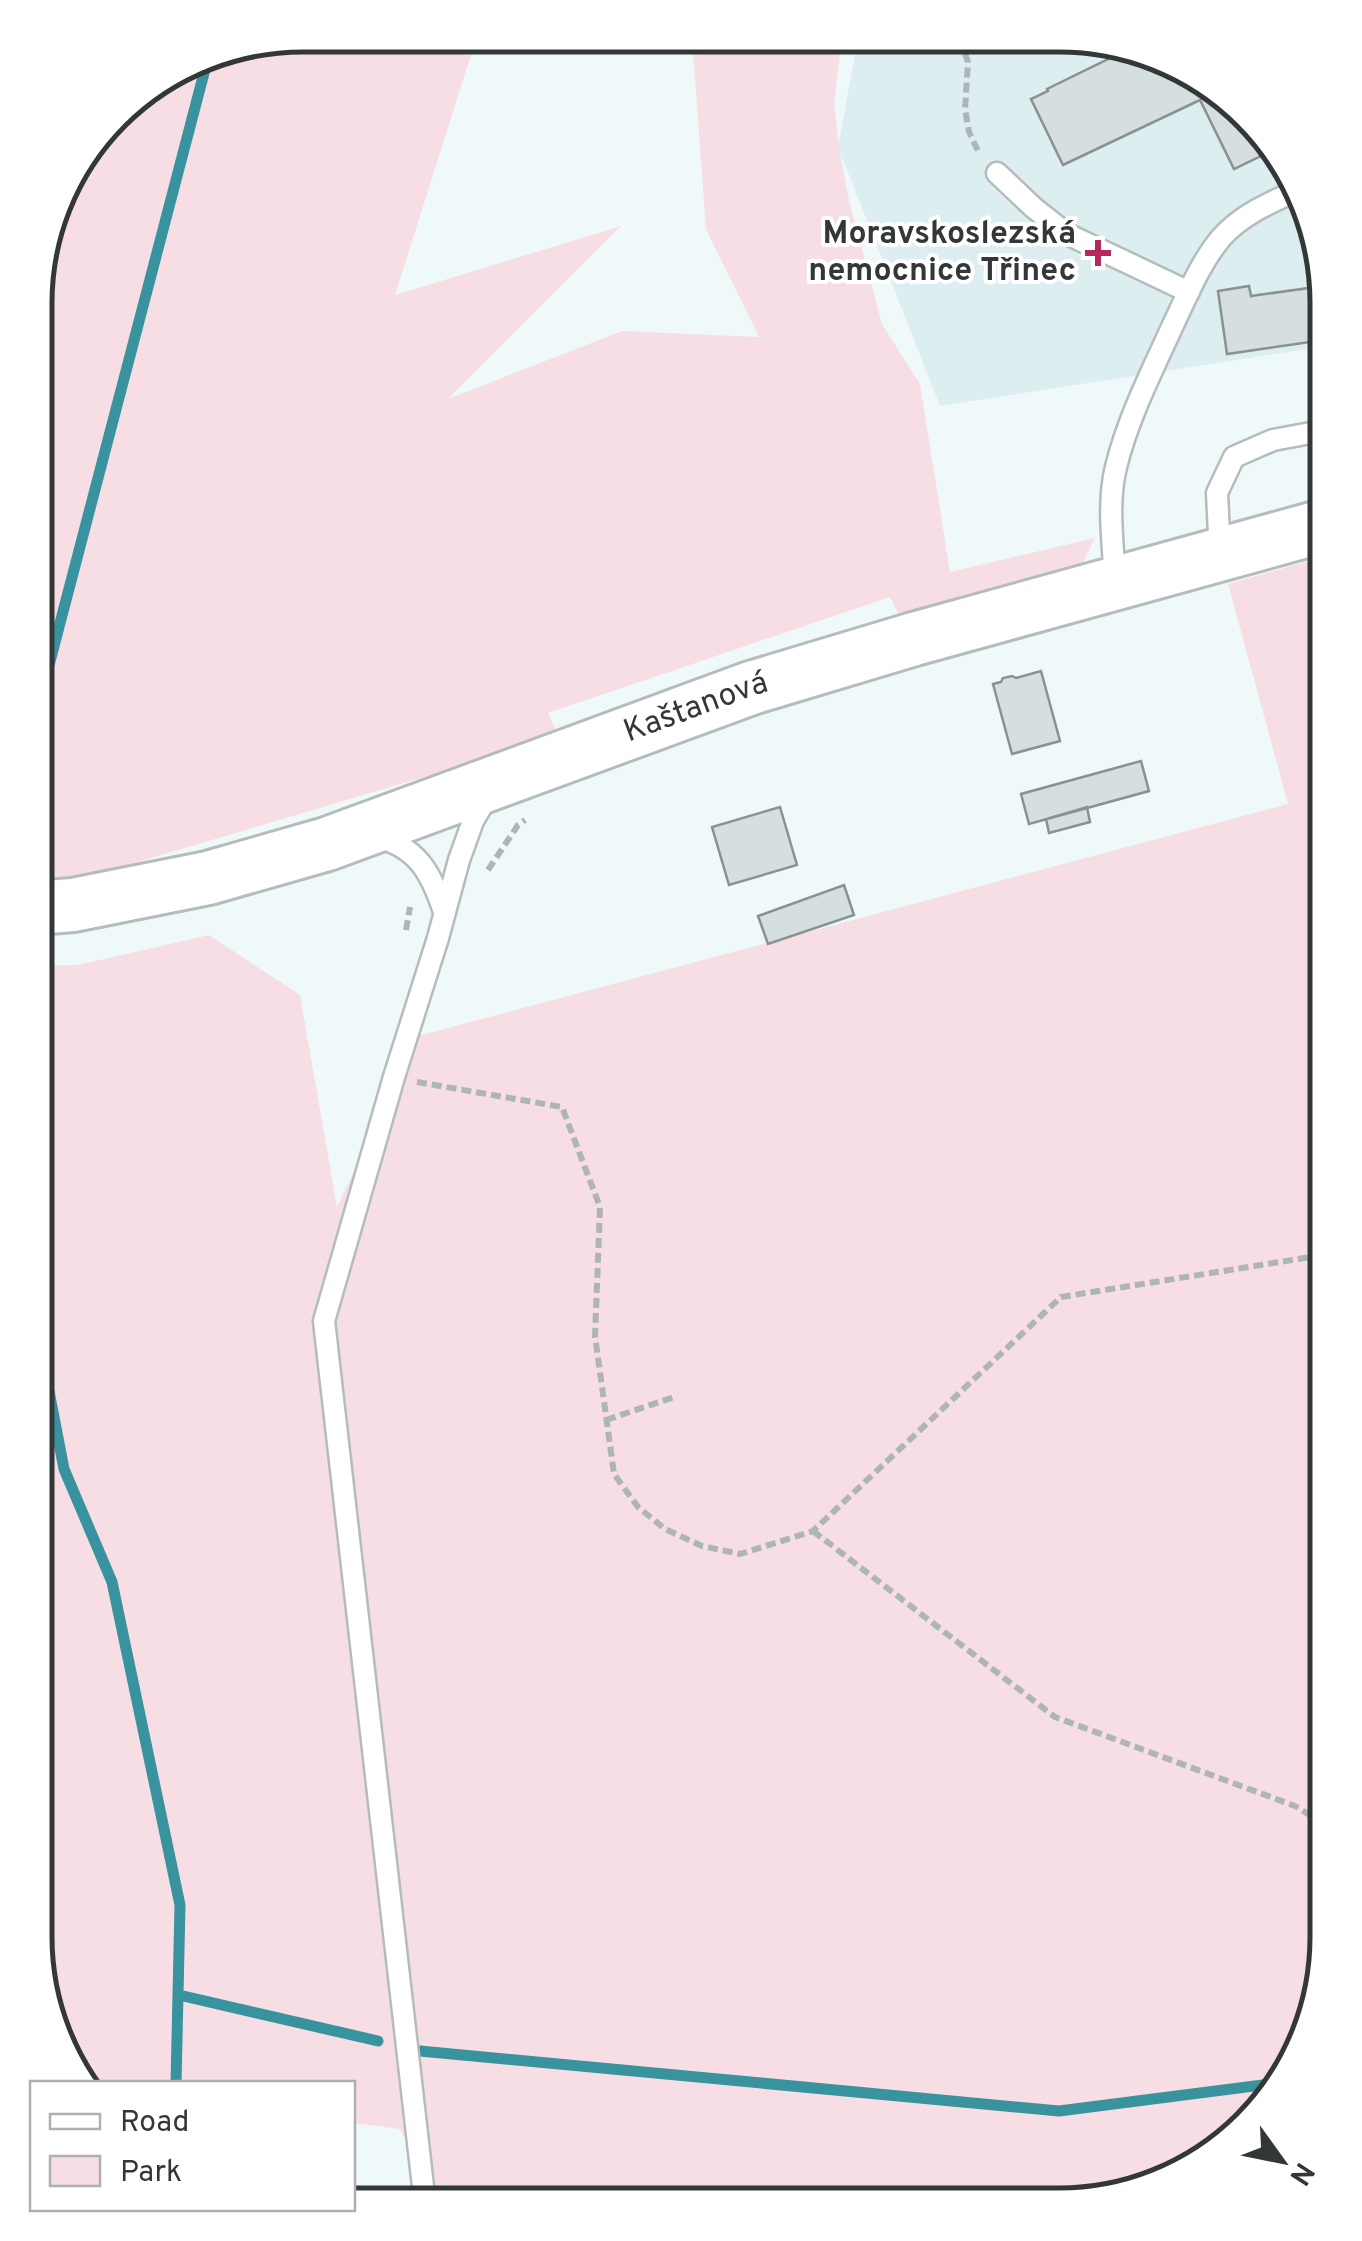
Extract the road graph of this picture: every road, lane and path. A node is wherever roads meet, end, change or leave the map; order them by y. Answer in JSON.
{"nodes":[{"id":1,"x":965,"y":52,"type":"edge"},
{"id":2,"x":997,"y":173,"type":"joint"},
{"id":3,"x":1285,"y":197,"type":"edge"},
{"id":4,"x":1189,"y":292,"type":"junction"},
{"id":5,"x":1310,"y":433,"type":"edge"},
{"id":6,"x":1310,"y":531,"type":"edge"},
{"id":7,"x":1220,"y":556,"type":"junction"},
{"id":8,"x":1115,"y":584,"type":"junction"},
{"id":9,"x":508,"y":776,"type":"junction"},
{"id":10,"x":358,"y":832,"type":"junction"},
{"id":11,"x":55,"y":906,"type":"edge"},
{"id":12,"x":444,"y":914,"type":"junction"},
{"id":13,"x":394,"y":1078,"type":"junction"},
{"id":14,"x":1309,"y":1257,"type":"edge"},
{"id":15,"x":677,"y":1396,"type":"dead end"},
{"id":16,"x":606,"y":1420,"type":"junction"},
{"id":17,"x":814,"y":1530,"type":"junction"},
{"id":18,"x":1309,"y":1815,"type":"edge"},
{"id":19,"x":423,"y":2188,"type":"edge"}],
"edges":[{"from":1,"to":2,"type":"path"},
{"from":2,"to":4,"type":"lane"},
{"from":3,"to":4,"type":"lane"},
{"from":4,"to":8,"type":"lane"},
{"from":5,"to":7,"type":"lane"},
{"from":6,"to":7,"type":"street","name":"Kaštanová"},
{"from":7,"to":8,"type":"street","name":"Kaštanová"},
{"from":8,"to":9,"type":"street","name":"Kaštanová"},
{"from":9,"to":10,"type":"street","name":"Kaštanová"},
{"from":9,"to":12,"type":"lane"},
{"from":10,"to":11,"type":"street","name":"Kaštanová"},
{"from":10,"to":12,"type":"lane"},
{"from":12,"to":13,"type":"lane"},
{"from":13,"to":16,"type":"path"},
{"from":13,"to":19,"type":"lane"},
{"from":14,"to":17,"type":"path"},
{"from":15,"to":16,"type":"path"},
{"from":16,"to":17,"type":"path"},
{"from":17,"to":18,"type":"path"}]}
